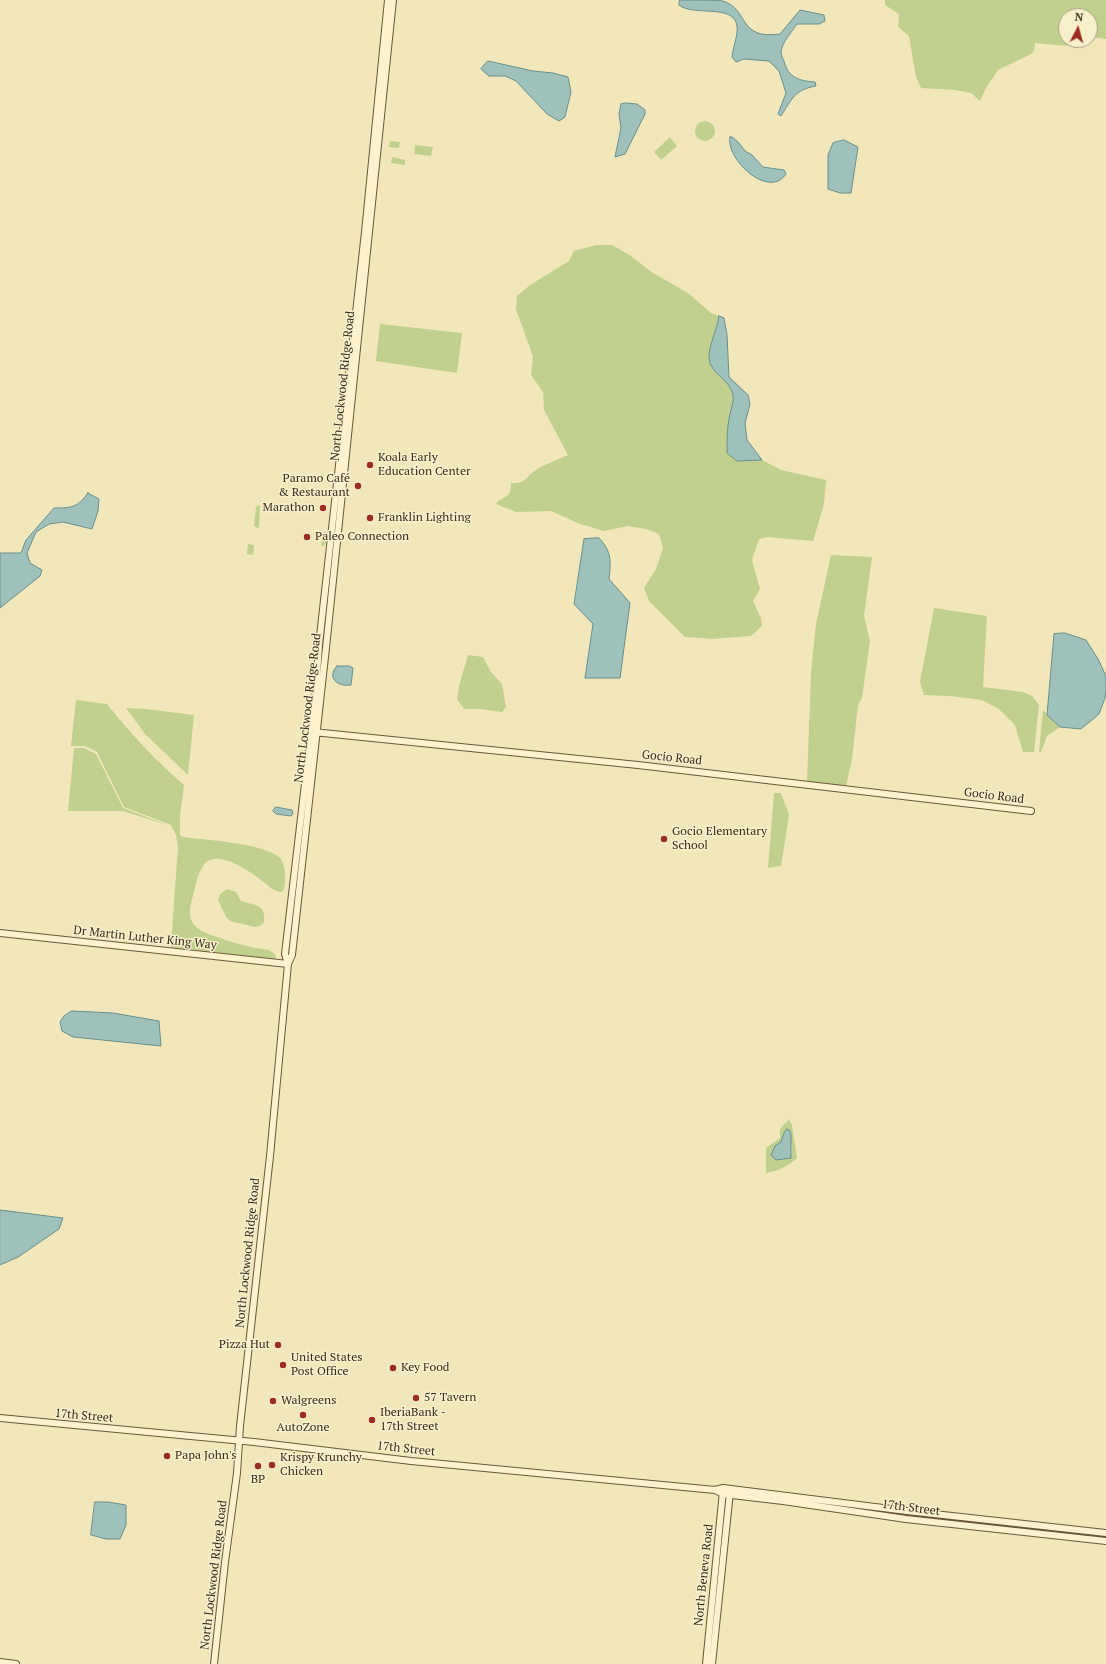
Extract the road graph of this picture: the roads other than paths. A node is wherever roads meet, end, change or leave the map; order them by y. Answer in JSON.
{"nodes":[{"id":1,"x":388,"y":0,"type":"edge"},
{"id":2,"x":394,"y":0,"type":"edge"},
{"id":3,"x":322,"y":648,"type":"junction"},
{"id":4,"x":313,"y":733,"type":"junction"},
{"id":5,"x":1031,"y":811,"type":"dead end"},
{"id":6,"x":0,"y":933,"type":"edge"},
{"id":7,"x":288,"y":964,"type":"junction"},
{"id":8,"x":0,"y":1418,"type":"edge"},
{"id":9,"x":240,"y":1441,"type":"junction"},
{"id":10,"x":726,"y":1491,"type":"junction"},
{"id":11,"x":1106,"y":1533,"type":"edge"},
{"id":12,"x":1106,"y":1541,"type":"edge"},
{"id":13,"x":0,"y":1662,"type":"edge"},
{"id":14,"x":16,"y":1664,"type":"edge"},
{"id":15,"x":214,"y":1664,"type":"edge"},
{"id":16,"x":706,"y":1664,"type":"edge"},
{"id":17,"x":712,"y":1664,"type":"edge"}],
"edges":[{"from":1,"to":3,"type":"main road","name":"North Lockwood Ridge Road"},
{"from":2,"to":3,"type":"main road","name":"North Lockwood Ridge Road"},
{"from":3,"to":4,"type":"main road","name":"North Lockwood Ridge Road"},
{"from":3,"to":4,"type":"main road","name":"North Lockwood Ridge Road"},
{"from":4,"to":5,"type":"main road","name":"Gocio Road"},
{"from":4,"to":7,"type":"main road","name":"North Lockwood Ridge Road"},
{"from":6,"to":7,"type":"main road","name":"Dr Martin Luther King Way"},
{"from":7,"to":9,"type":"main road","name":"North Lockwood Ridge Road"},
{"from":8,"to":9,"type":"main road","name":"17th Street"},
{"from":9,"to":10,"type":"main road","name":"17th Street"},
{"from":9,"to":15,"type":"main road","name":"North Lockwood Ridge Road"},
{"from":10,"to":11,"type":"main road","name":"17th Street"},
{"from":10,"to":12,"type":"main road","name":"17th Street"},
{"from":10,"to":16,"type":"main road","name":"North Beneva Road"},
{"from":10,"to":17,"type":"main road","name":"North Beneva Road"},
{"from":13,"to":14,"type":"main road"}]}
